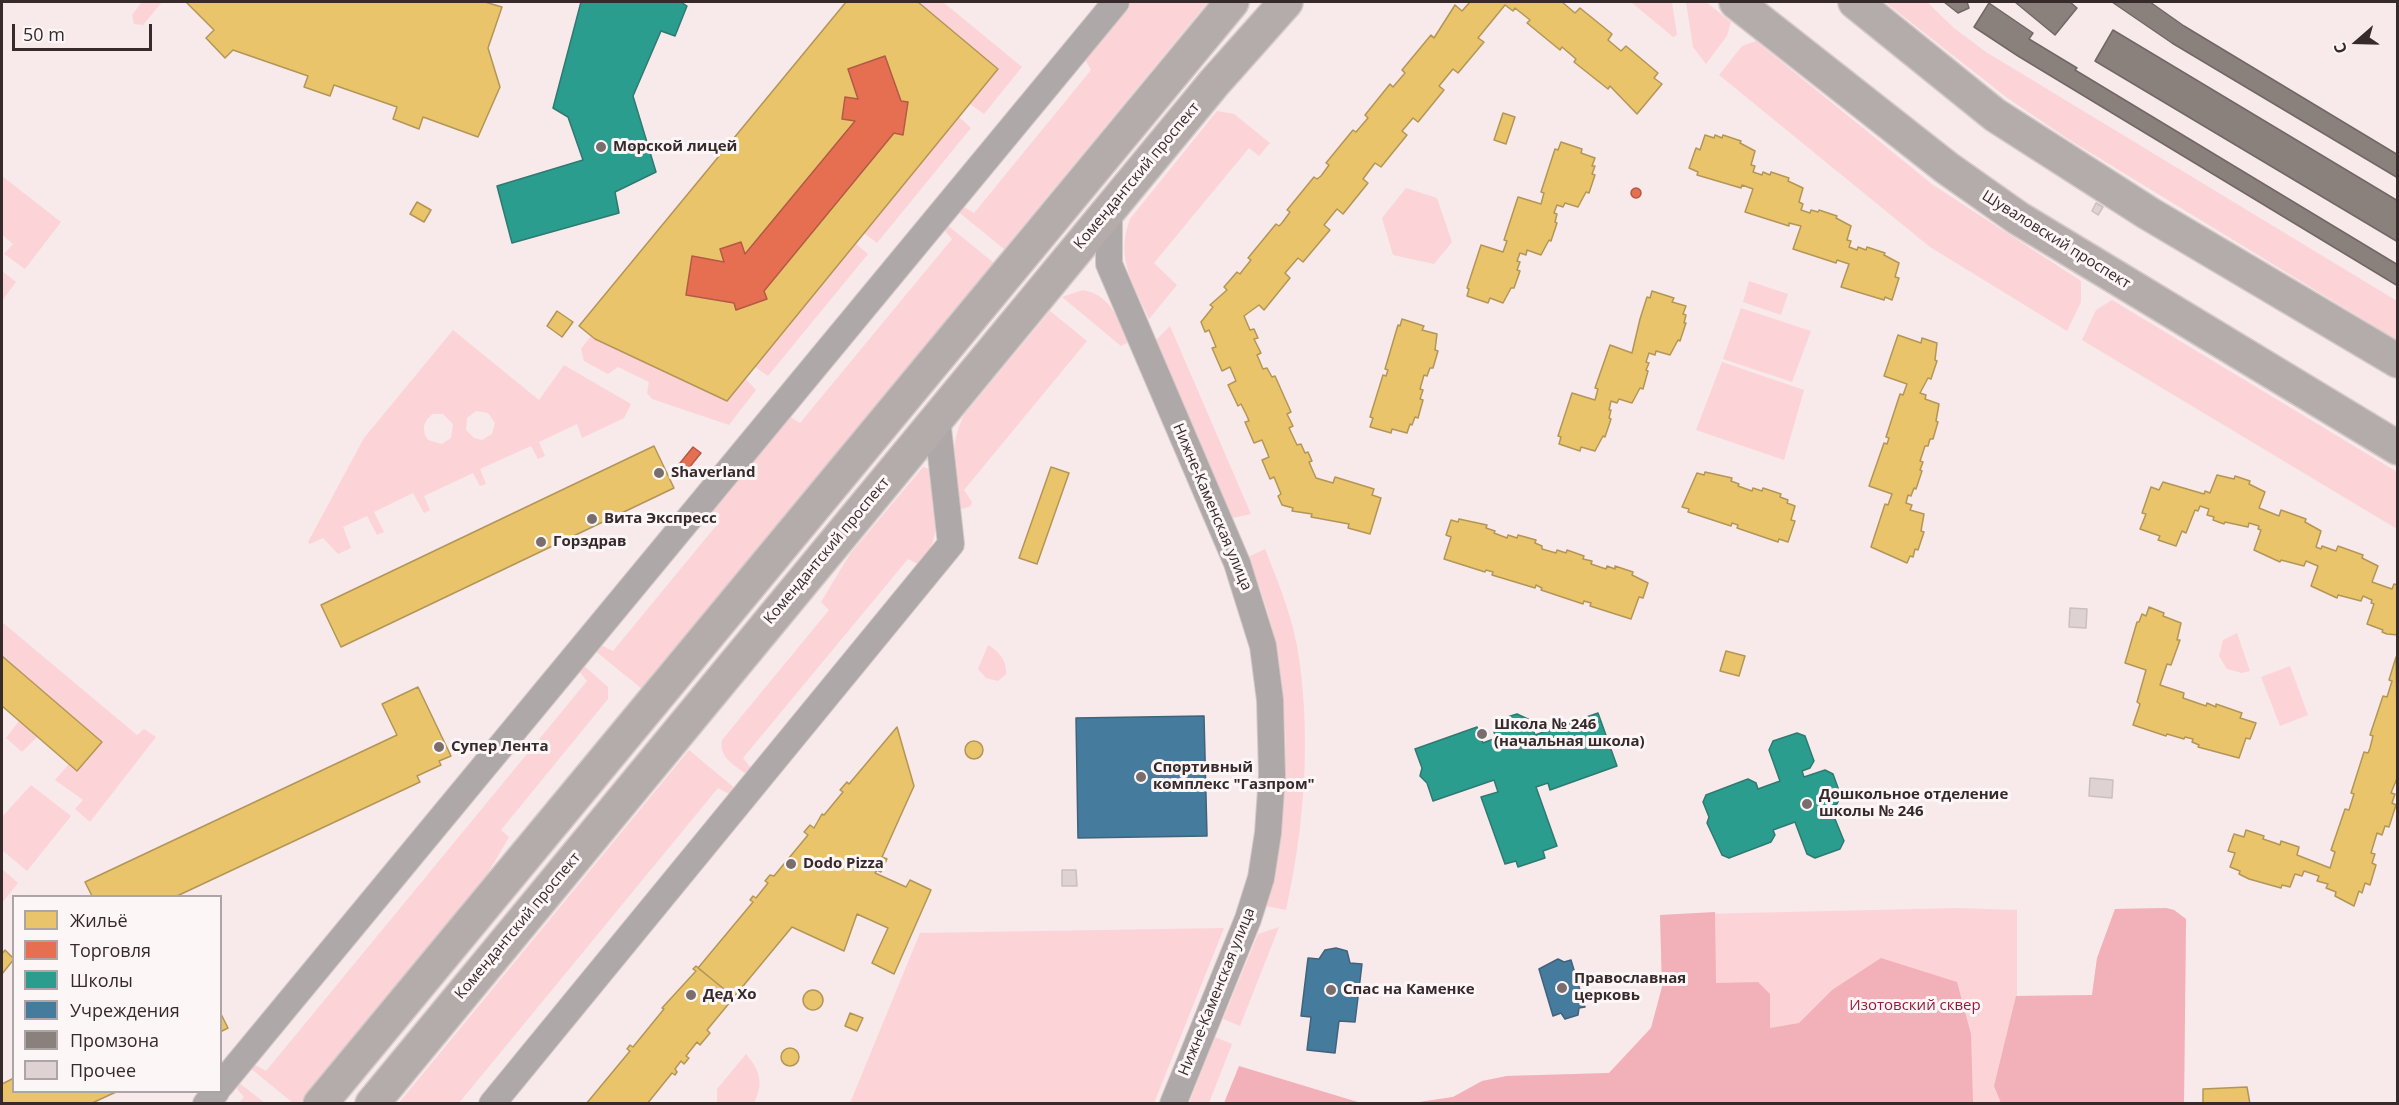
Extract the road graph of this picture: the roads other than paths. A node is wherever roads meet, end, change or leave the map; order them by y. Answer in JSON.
{"nodes":[{"id":1,"x":1116,"y":2,"type":"edge"},
{"id":2,"x":1232,"y":2,"type":"edge"},
{"id":3,"x":1286,"y":2,"type":"edge"},
{"id":4,"x":1736,"y":2,"type":"edge"},
{"id":5,"x":1855,"y":2,"type":"edge"},
{"id":6,"x":1109,"y":209,"type":"junction"},
{"id":7,"x":1071,"y":256,"type":"junction"},
{"id":8,"x":1108,"y":264,"type":"junction"},
{"id":9,"x":2397,"y":361,"type":"edge"},
{"id":10,"x":937,"y":419,"type":"junction"},
{"id":11,"x":2397,"y":448,"type":"edge"},
{"id":12,"x":222,"y":1084,"type":"edge"},
{"id":13,"x":320,"y":1104,"type":"edge"},
{"id":14,"x":372,"y":1104,"type":"edge"},
{"id":15,"x":492,"y":1104,"type":"edge"},
{"id":16,"x":1173,"y":1104,"type":"edge"}],
"edges":[{"from":1,"to":12,"type":"street"},
{"from":2,"to":13,"type":"main road"},
{"from":3,"to":6,"type":"main road","name":"Комендантский проспект"},
{"from":4,"to":11,"type":"main road","name":"Шуваловский проспект"},
{"from":5,"to":9,"type":"main road"},
{"from":6,"to":7,"type":"main road","name":"Комендантский проспект"},
{"from":6,"to":8,"type":"street","name":"Нижне-Каменская улица"},
{"from":7,"to":8,"type":"street"},
{"from":7,"to":10,"type":"main road","name":"Комендантский проспект"},
{"from":8,"to":16,"type":"street","name":"Нижне-Каменская улица"},
{"from":10,"to":14,"type":"main road","name":"Комендантский проспект"},
{"from":10,"to":15,"type":"street"}]}
